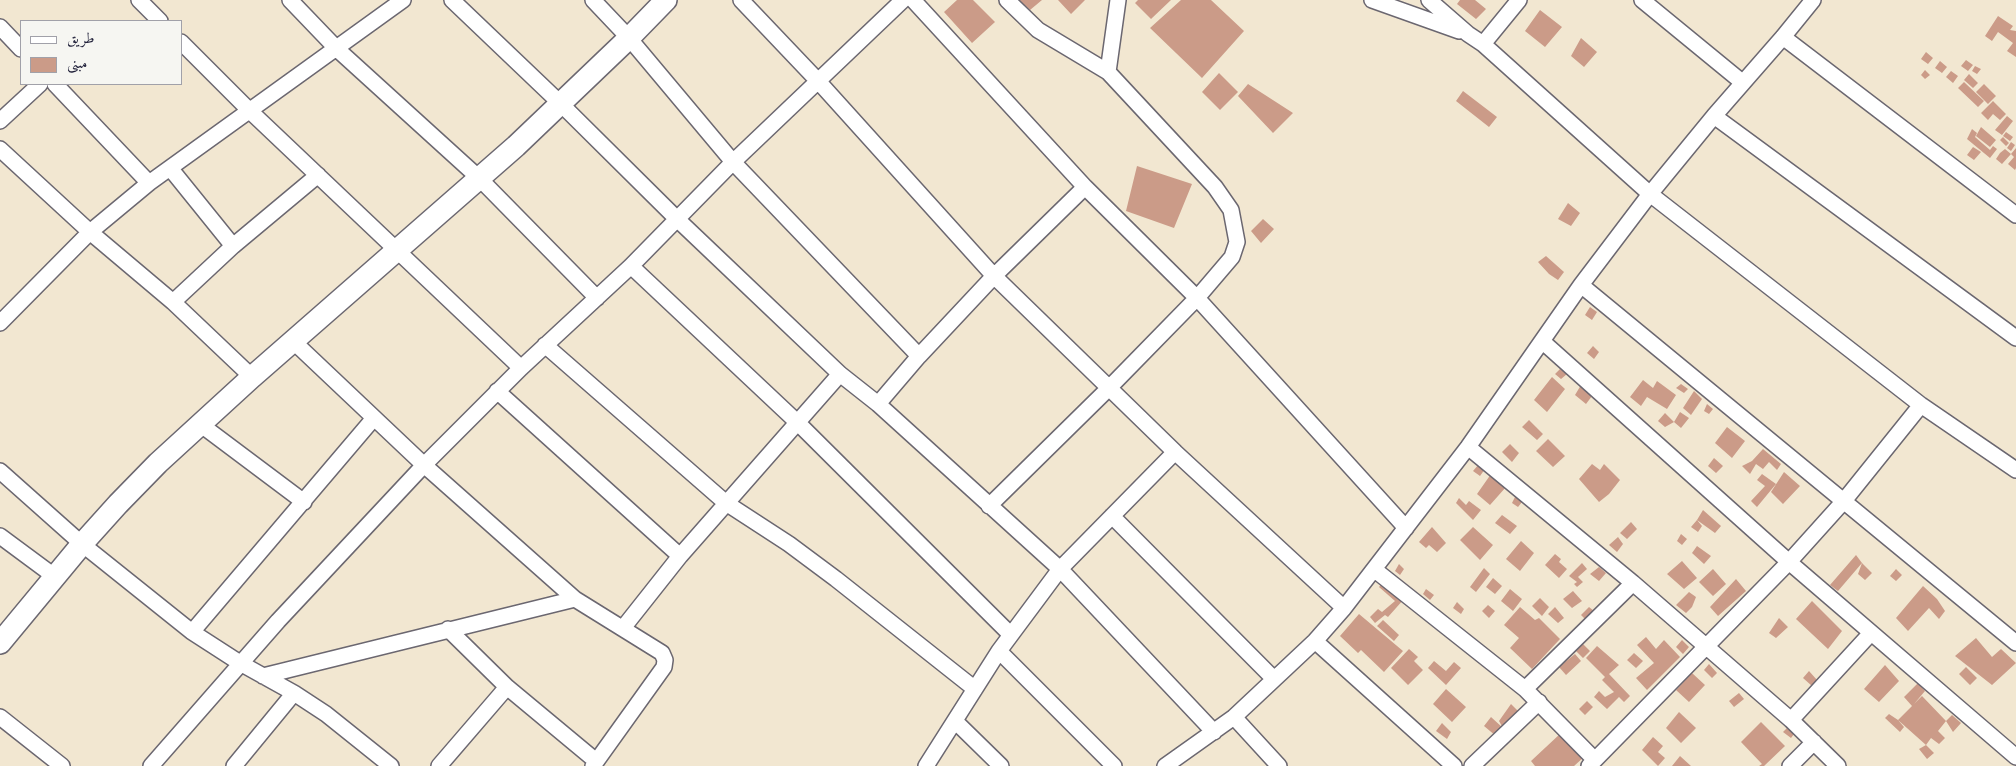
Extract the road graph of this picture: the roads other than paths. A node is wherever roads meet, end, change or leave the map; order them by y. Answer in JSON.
{"nodes":[{"id":1,"x":139,"y":0,"type":"edge"},
{"id":2,"x":290,"y":0,"type":"edge"},
{"id":3,"x":403,"y":0,"type":"edge"},
{"id":4,"x":452,"y":0,"type":"edge"},
{"id":5,"x":593,"y":0,"type":"edge"},
{"id":6,"x":666,"y":0,"type":"edge"},
{"id":7,"x":741,"y":0,"type":"edge"},
{"id":8,"x":903,"y":0,"type":"edge"},
{"id":9,"x":913,"y":0,"type":"edge"},
{"id":10,"x":1007,"y":0,"type":"edge"},
{"id":11,"x":1118,"y":0,"type":"edge"},
{"id":12,"x":1372,"y":0,"type":"edge"},
{"id":13,"x":1429,"y":0,"type":"edge"},
{"id":14,"x":1519,"y":0,"type":"edge"},
{"id":15,"x":1642,"y":0,"type":"edge"},
{"id":16,"x":1813,"y":0,"type":"edge"},
{"id":17,"x":159,"y":20,"type":"edge"},
{"id":18,"x":0,"y":27,"type":"edge"},
{"id":19,"x":1468,"y":34,"type":"junction"},
{"id":20,"x":1783,"y":37,"type":"junction"},
{"id":21,"x":630,"y":38,"type":"junction"},
{"id":22,"x":182,"y":43,"type":"edge"},
{"id":23,"x":1483,"y":44,"type":"junction"},
{"id":24,"x":20,"y":48,"type":"edge"},
{"id":25,"x":337,"y":49,"type":"junction"},
{"id":26,"x":1108,"y":72,"type":"junction"},
{"id":27,"x":818,"y":81,"type":"junction"},
{"id":28,"x":1742,"y":82,"type":"junction"},
{"id":29,"x":39,"y":85,"type":"edge"},
{"id":30,"x":56,"y":85,"type":"edge"},
{"id":31,"x":561,"y":104,"type":"junction"},
{"id":32,"x":250,"y":112,"type":"junction"},
{"id":33,"x":1714,"y":116,"type":"junction"},
{"id":34,"x":0,"y":121,"type":"edge"},
{"id":35,"x":0,"y":149,"type":"edge"},
{"id":36,"x":733,"y":162,"type":"junction"},
{"id":37,"x":170,"y":168,"type":"junction"},
{"id":38,"x":318,"y":174,"type":"junction"},
{"id":39,"x":479,"y":178,"type":"junction"},
{"id":40,"x":149,"y":183,"type":"junction"},
{"id":41,"x":1085,"y":187,"type":"junction"},
{"id":42,"x":1650,"y":194,"type":"junction"},
{"id":43,"x":2016,"y":216,"type":"edge"},
{"id":44,"x":677,"y":219,"type":"junction"},
{"id":45,"x":90,"y":232,"type":"junction"},
{"id":46,"x":233,"y":246,"type":"junction"},
{"id":47,"x":398,"y":250,"type":"junction"},
{"id":48,"x":631,"y":266,"type":"junction"},
{"id":49,"x":994,"y":276,"type":"junction"},
{"id":50,"x":1581,"y":284,"type":"junction"},
{"id":51,"x":597,"y":298,"type":"junction"},
{"id":52,"x":1196,"y":298,"type":"junction"},
{"id":53,"x":173,"y":302,"type":"junction"},
{"id":54,"x":0,"y":323,"type":"edge"},
{"id":55,"x":2016,"y":338,"type":"edge"},
{"id":56,"x":1542,"y":341,"type":"junction"},
{"id":57,"x":294,"y":342,"type":"junction"},
{"id":58,"x":545,"y":345,"type":"junction"},
{"id":59,"x":919,"y":356,"type":"junction"},
{"id":60,"x":521,"y":368,"type":"junction"},
{"id":61,"x":840,"y":374,"type":"junction"},
{"id":62,"x":252,"y":377,"type":"junction"},
{"id":63,"x":1109,"y":388,"type":"junction"},
{"id":64,"x":498,"y":391,"type":"junction"},
{"id":65,"x":878,"y":404,"type":"junction"},
{"id":66,"x":1920,"y":405,"type":"junction"},
{"id":67,"x":374,"y":418,"type":"junction"},
{"id":68,"x":798,"y":422,"type":"junction"},
{"id":69,"x":200,"y":424,"type":"junction"},
{"id":70,"x":1468,"y":447,"type":"junction"},
{"id":71,"x":1175,"y":452,"type":"junction"},
{"id":72,"x":424,"y":465,"type":"junction"},
{"id":73,"x":2016,"y":470,"type":"edge"},
{"id":74,"x":0,"y":472,"type":"edge"},
{"id":75,"x":304,"y":502,"type":"junction"},
{"id":76,"x":1844,"y":502,"type":"junction"},
{"id":77,"x":726,"y":503,"type":"junction"},
{"id":78,"x":989,"y":506,"type":"junction"},
{"id":79,"x":1112,"y":516,"type":"junction"},
{"id":80,"x":1406,"y":528,"type":"junction"},
{"id":81,"x":0,"y":536,"type":"edge"},
{"id":82,"x":82,"y":544,"type":"junction"},
{"id":83,"x":680,"y":556,"type":"junction"},
{"id":84,"x":1789,"y":562,"type":"junction"},
{"id":85,"x":1060,"y":569,"type":"junction"},
{"id":86,"x":1375,"y":570,"type":"junction"},
{"id":87,"x":54,"y":576,"type":"junction"},
{"id":88,"x":1633,"y":584,"type":"junction"},
{"id":89,"x":575,"y":599,"type":"junction"},
{"id":90,"x":1344,"y":608,"type":"junction"},
{"id":91,"x":623,"y":628,"type":"junction"},
{"id":92,"x":448,"y":630,"type":"junction"},
{"id":93,"x":192,"y":632,"type":"junction"},
{"id":94,"x":1872,"y":633,"type":"junction"},
{"id":95,"x":1010,"y":634,"type":"junction"},
{"id":96,"x":1316,"y":641,"type":"junction"},
{"id":97,"x":0,"y":643,"type":"edge"},
{"id":98,"x":2016,"y":643,"type":"edge"},
{"id":99,"x":1706,"y":648,"type":"junction"},
{"id":100,"x":999,"y":651,"type":"junction"},
{"id":101,"x":240,"y":663,"type":"junction"},
{"id":102,"x":263,"y":676,"type":"junction"},
{"id":103,"x":1274,"y":679,"type":"junction"},
{"id":104,"x":507,"y":687,"type":"junction"},
{"id":105,"x":975,"y":689,"type":"junction"},
{"id":106,"x":1525,"y":689,"type":"junction"},
{"id":107,"x":294,"y":693,"type":"junction"},
{"id":108,"x":1539,"y":702,"type":"junction"},
{"id":109,"x":0,"y":716,"type":"edge"},
{"id":110,"x":1234,"y":717,"type":"junction"},
{"id":111,"x":1791,"y":720,"type":"junction"},
{"id":112,"x":955,"y":722,"type":"junction"},
{"id":113,"x":1214,"y":732,"type":"junction"},
{"id":114,"x":1814,"y":742,"type":"junction"},
{"id":115,"x":2016,"y":757,"type":"edge"},
{"id":116,"x":1592,"y":763,"type":"edge"},
{"id":117,"x":594,"y":764,"type":"edge"},
{"id":118,"x":62,"y":766,"type":"edge"},
{"id":119,"x":151,"y":766,"type":"edge"},
{"id":120,"x":234,"y":766,"type":"edge"},
{"id":121,"x":391,"y":766,"type":"edge"},
{"id":122,"x":439,"y":766,"type":"edge"},
{"id":123,"x":926,"y":766,"type":"edge"},
{"id":124,"x":1001,"y":766,"type":"edge"},
{"id":125,"x":1114,"y":766,"type":"edge"},
{"id":126,"x":1165,"y":766,"type":"edge"},
{"id":127,"x":1279,"y":766,"type":"edge"},
{"id":128,"x":1454,"y":766,"type":"edge"},
{"id":129,"x":1472,"y":766,"type":"edge"},
{"id":130,"x":1790,"y":766,"type":"edge"},
{"id":131,"x":1838,"y":766,"type":"edge"}],
"edges":[{"from":1,"to":17,"type":"street"},
{"from":2,"to":25,"type":"street"},
{"from":3,"to":25,"type":"street"},
{"from":4,"to":31,"type":"street"},
{"from":5,"to":21,"type":"street"},
{"from":6,"to":21,"type":"street"},
{"from":7,"to":27,"type":"street"},
{"from":8,"to":27,"type":"street"},
{"from":9,"to":41,"type":"street"},
{"from":10,"to":26,"type":"street"},
{"from":11,"to":26,"type":"street"},
{"from":12,"to":19,"type":"street"},
{"from":13,"to":19,"type":"street"},
{"from":14,"to":23,"type":"street"},
{"from":15,"to":28,"type":"street"},
{"from":16,"to":20,"type":"street"},
{"from":18,"to":24,"type":"street"},
{"from":19,"to":23,"type":"street"},
{"from":20,"to":28,"type":"street"},
{"from":20,"to":43,"type":"street"},
{"from":21,"to":31,"type":"street"},
{"from":21,"to":36,"type":"street"},
{"from":22,"to":32,"type":"street"},
{"from":23,"to":42,"type":"street"},
{"from":25,"to":32,"type":"street"},
{"from":25,"to":39,"type":"street"},
{"from":26,"to":52,"type":"street"},
{"from":27,"to":36,"type":"street"},
{"from":27,"to":49,"type":"street"},
{"from":28,"to":33,"type":"street"},
{"from":29,"to":34,"type":"street"},
{"from":30,"to":40,"type":"street"},
{"from":31,"to":39,"type":"street"},
{"from":31,"to":44,"type":"street"},
{"from":32,"to":37,"type":"street"},
{"from":32,"to":38,"type":"street"},
{"from":33,"to":42,"type":"street"},
{"from":33,"to":55,"type":"street"},
{"from":35,"to":45,"type":"street"},
{"from":36,"to":44,"type":"street"},
{"from":36,"to":59,"type":"street"},
{"from":37,"to":40,"type":"street"},
{"from":37,"to":46,"type":"street"},
{"from":38,"to":46,"type":"street"},
{"from":38,"to":47,"type":"street"},
{"from":39,"to":47,"type":"street"},
{"from":39,"to":51,"type":"street"},
{"from":40,"to":45,"type":"street"},
{"from":41,"to":49,"type":"street"},
{"from":41,"to":52,"type":"street"},
{"from":42,"to":50,"type":"street"},
{"from":42,"to":66,"type":"street"},
{"from":44,"to":48,"type":"street"},
{"from":44,"to":61,"type":"street"},
{"from":45,"to":53,"type":"street"},
{"from":45,"to":54,"type":"street"},
{"from":46,"to":53,"type":"street"},
{"from":47,"to":57,"type":"street"},
{"from":47,"to":60,"type":"street"},
{"from":48,"to":51,"type":"street"},
{"from":48,"to":68,"type":"street"},
{"from":49,"to":59,"type":"street"},
{"from":49,"to":63,"type":"street"},
{"from":50,"to":56,"type":"street"},
{"from":50,"to":76,"type":"street"},
{"from":51,"to":58,"type":"street"},
{"from":52,"to":63,"type":"street"},
{"from":52,"to":80,"type":"street"},
{"from":53,"to":62,"type":"street"},
{"from":56,"to":70,"type":"street"},
{"from":56,"to":84,"type":"street"},
{"from":57,"to":62,"type":"street"},
{"from":57,"to":67,"type":"street"},
{"from":58,"to":60,"type":"street"},
{"from":58,"to":77,"type":"street"},
{"from":59,"to":65,"type":"street"},
{"from":60,"to":64,"type":"street"},
{"from":61,"to":65,"type":"street"},
{"from":61,"to":68,"type":"street"},
{"from":62,"to":69,"type":"street"},
{"from":63,"to":71,"type":"street"},
{"from":63,"to":78,"type":"street"},
{"from":64,"to":72,"type":"street"},
{"from":64,"to":83,"type":"street"},
{"from":65,"to":78,"type":"street"},
{"from":66,"to":73,"type":"street"},
{"from":66,"to":76,"type":"street"},
{"from":67,"to":72,"type":"street"},
{"from":67,"to":75,"type":"street"},
{"from":68,"to":77,"type":"street"},
{"from":68,"to":95,"type":"street"},
{"from":69,"to":75,"type":"street"},
{"from":69,"to":82,"type":"street"},
{"from":70,"to":80,"type":"street"},
{"from":70,"to":88,"type":"street"},
{"from":71,"to":79,"type":"street"},
{"from":71,"to":90,"type":"street"},
{"from":72,"to":89,"type":"street"},
{"from":72,"to":101,"type":"street"},
{"from":74,"to":82,"type":"street"},
{"from":75,"to":93,"type":"street"},
{"from":76,"to":84,"type":"street"},
{"from":76,"to":98,"type":"street"},
{"from":77,"to":83,"type":"street"},
{"from":77,"to":105,"type":"street"},
{"from":78,"to":85,"type":"street"},
{"from":79,"to":85,"type":"street"},
{"from":79,"to":103,"type":"street"},
{"from":80,"to":86,"type":"street"},
{"from":81,"to":87,"type":"street"},
{"from":82,"to":87,"type":"street"},
{"from":82,"to":93,"type":"street"},
{"from":83,"to":91,"type":"street"},
{"from":84,"to":94,"type":"street"},
{"from":84,"to":99,"type":"street"},
{"from":85,"to":95,"type":"street"},
{"from":85,"to":113,"type":"street"},
{"from":86,"to":90,"type":"street"},
{"from":86,"to":106,"type":"street"},
{"from":87,"to":97,"type":"street"},
{"from":88,"to":99,"type":"street"},
{"from":88,"to":106,"type":"street"},
{"from":89,"to":91,"type":"street"},
{"from":89,"to":92,"type":"street"},
{"from":90,"to":96,"type":"street"},
{"from":91,"to":117,"type":"street"},
{"from":92,"to":102,"type":"street"},
{"from":92,"to":104,"type":"street"},
{"from":93,"to":101,"type":"street"},
{"from":94,"to":111,"type":"street"},
{"from":94,"to":115,"type":"street"},
{"from":95,"to":100,"type":"street"},
{"from":96,"to":103,"type":"street"},
{"from":96,"to":128,"type":"street"},
{"from":99,"to":111,"type":"street"},
{"from":99,"to":116,"type":"street"},
{"from":100,"to":105,"type":"street"},
{"from":100,"to":125,"type":"street"},
{"from":101,"to":102,"type":"street"},
{"from":101,"to":119,"type":"street"},
{"from":102,"to":107,"type":"street"},
{"from":103,"to":110,"type":"street"},
{"from":104,"to":117,"type":"street"},
{"from":104,"to":122,"type":"street"},
{"from":105,"to":112,"type":"street"},
{"from":106,"to":108,"type":"street"},
{"from":107,"to":120,"type":"street"},
{"from":107,"to":121,"type":"street"},
{"from":108,"to":116,"type":"street"},
{"from":108,"to":129,"type":"street"},
{"from":109,"to":118,"type":"street"},
{"from":110,"to":113,"type":"street"},
{"from":110,"to":127,"type":"street"},
{"from":111,"to":114,"type":"street"},
{"from":112,"to":123,"type":"street"},
{"from":112,"to":124,"type":"street"},
{"from":113,"to":126,"type":"street"},
{"from":114,"to":130,"type":"street"},
{"from":114,"to":131,"type":"street"}]}
